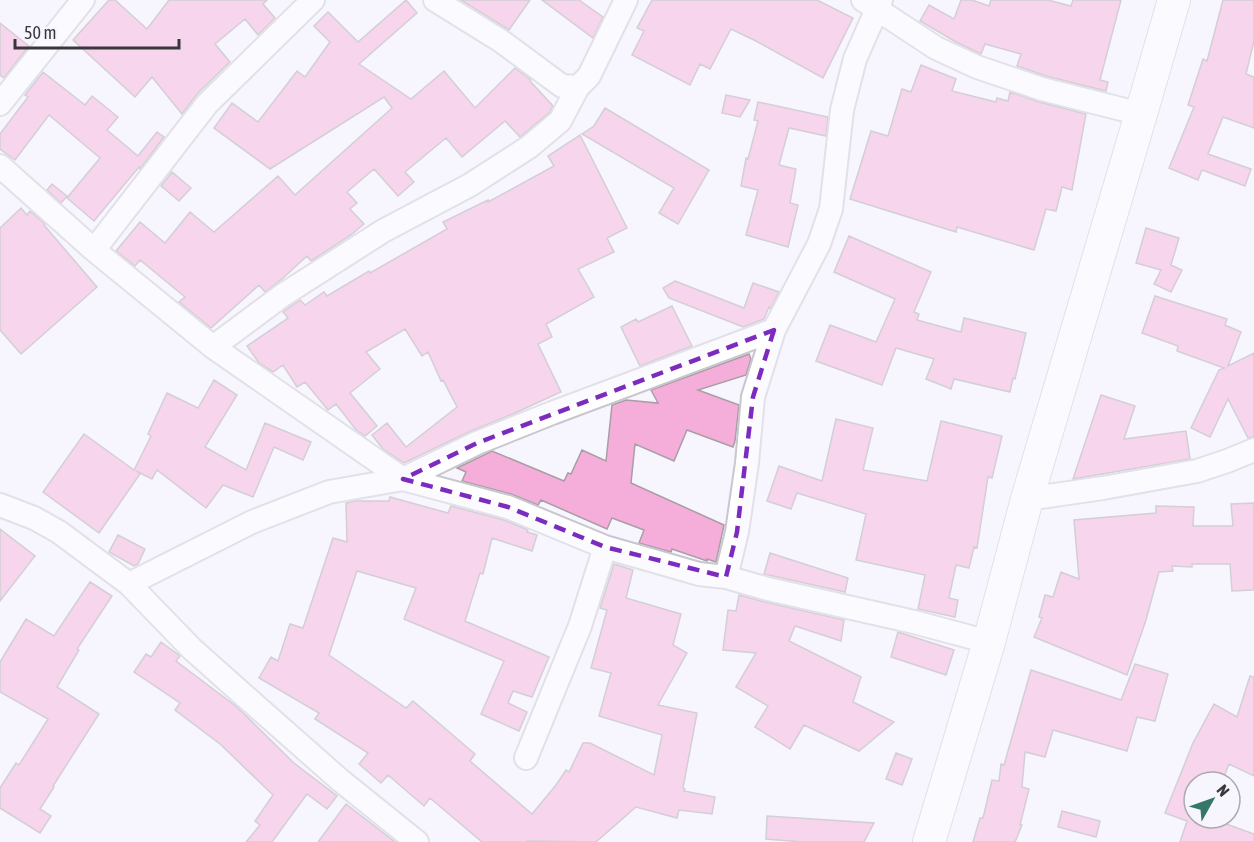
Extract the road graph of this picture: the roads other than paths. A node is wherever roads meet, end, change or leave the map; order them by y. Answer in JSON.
{"nodes":[{"id":1,"x":83,"y":0,"type":"edge"},
{"id":2,"x":313,"y":0,"type":"edge"},
{"id":3,"x":435,"y":0,"type":"edge"},
{"id":4,"x":626,"y":0,"type":"edge"},
{"id":5,"x":1174,"y":0,"type":"edge"},
{"id":6,"x":874,"y":3,"type":"edge"},
{"id":7,"x":578,"y":87,"type":"junction"},
{"id":8,"x":0,"y":104,"type":"edge"},
{"id":9,"x":1141,"y":114,"type":"junction"},
{"id":10,"x":0,"y":166,"type":"edge"},
{"id":11,"x":94,"y":250,"type":"junction"},
{"id":12,"x":774,"y":330,"type":"junction"},
{"id":13,"x":213,"y":347,"type":"junction"},
{"id":14,"x":1254,"y":450,"type":"edge"},
{"id":15,"x":403,"y":479,"type":"junction"},
{"id":16,"x":1027,"y":499,"type":"junction"},
{"id":17,"x":0,"y":505,"type":"edge"},
{"id":18,"x":605,"y":547,"type":"junction"},
{"id":19,"x":726,"y":578,"type":"junction"},
{"id":20,"x":129,"y":584,"type":"junction"},
{"id":21,"x":989,"y":642,"type":"junction"},
{"id":22,"x":526,"y":758,"type":"dead end"},
{"id":23,"x":417,"y":842,"type":"edge"},
{"id":24,"x":929,"y":842,"type":"edge"}],
"edges":[{"from":1,"to":8,"type":"street"},
{"from":2,"to":11,"type":"street"},
{"from":3,"to":7,"type":"street"},
{"from":4,"to":7,"type":"street"},
{"from":5,"to":9,"type":"main road"},
{"from":6,"to":9,"type":"street"},
{"from":6,"to":12,"type":"street"},
{"from":7,"to":13,"type":"street"},
{"from":9,"to":16,"type":"main road"},
{"from":10,"to":11,"type":"street"},
{"from":11,"to":13,"type":"street"},
{"from":12,"to":15,"type":"street"},
{"from":12,"to":19,"type":"street"},
{"from":13,"to":15,"type":"street"},
{"from":14,"to":16,"type":"street"},
{"from":15,"to":18,"type":"street"},
{"from":15,"to":20,"type":"street"},
{"from":16,"to":21,"type":"main road"},
{"from":17,"to":20,"type":"street"},
{"from":18,"to":19,"type":"street"},
{"from":18,"to":22,"type":"street"},
{"from":19,"to":21,"type":"street"},
{"from":20,"to":23,"type":"street"},
{"from":21,"to":24,"type":"main road"}]}
